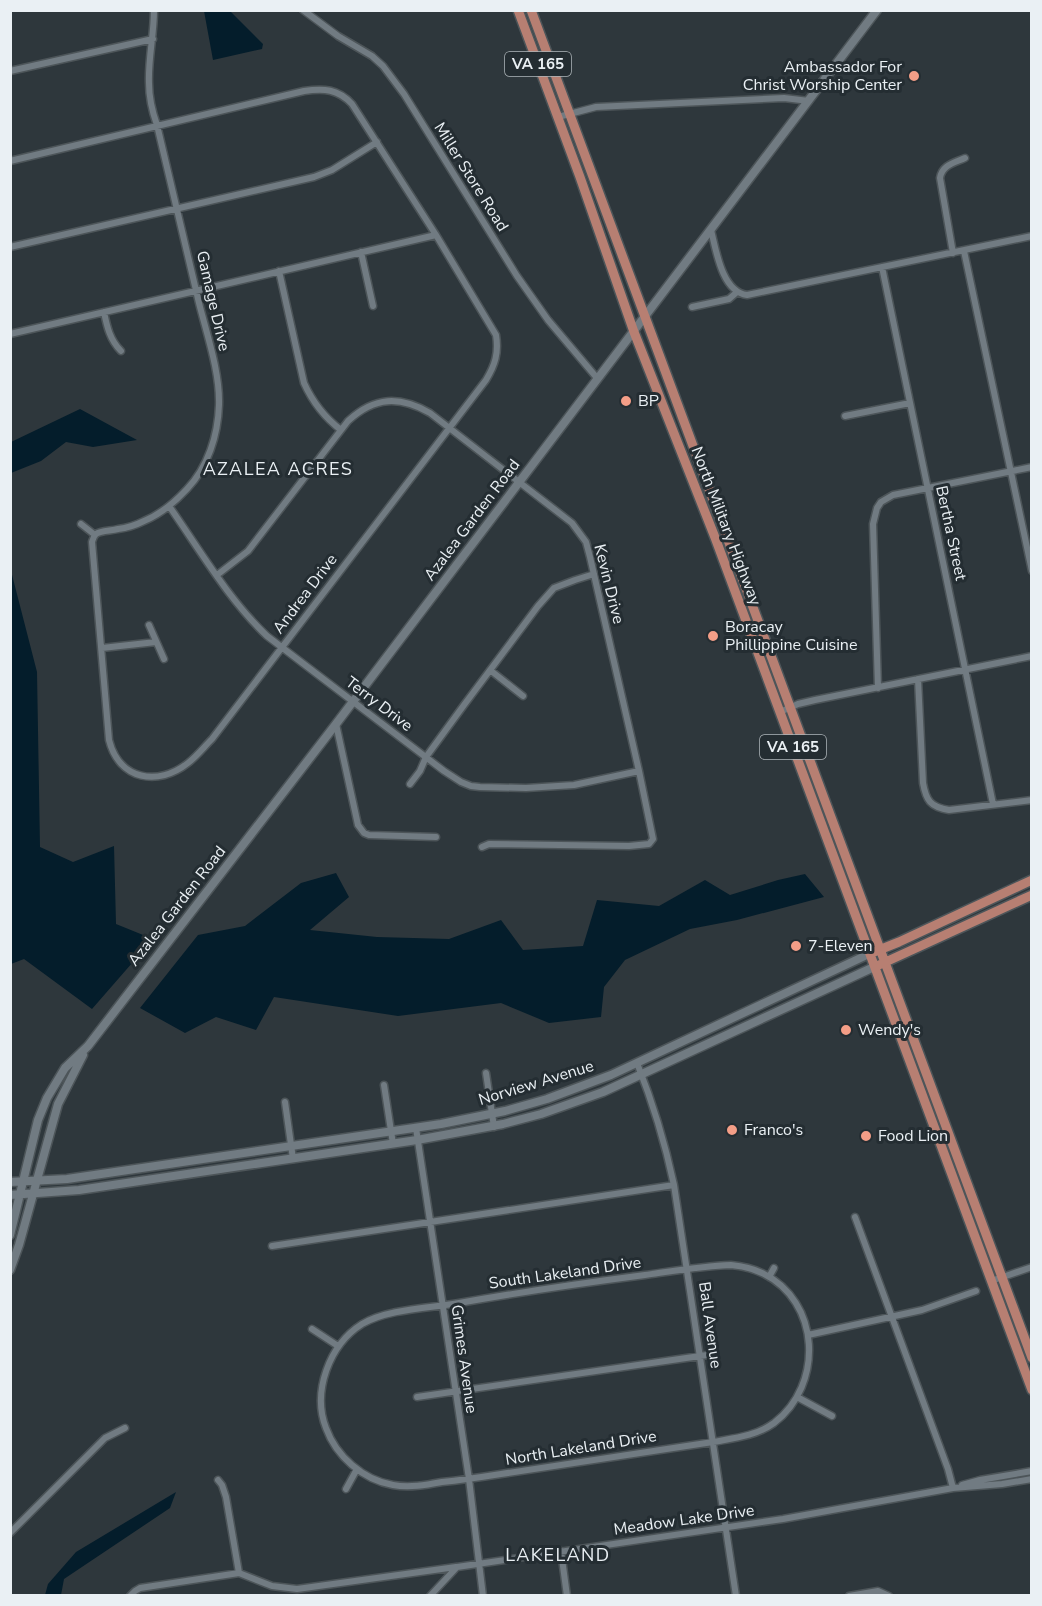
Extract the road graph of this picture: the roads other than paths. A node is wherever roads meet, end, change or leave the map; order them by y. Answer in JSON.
{"nodes":[{"id":1,"x":154,"y":10,"type":"edge"},
{"id":2,"x":303,"y":10,"type":"edge"},
{"id":3,"x":518,"y":10,"type":"edge"},
{"id":4,"x":531,"y":10,"type":"edge"},
{"id":5,"x":875,"y":11,"type":"edge"},
{"id":6,"x":153,"y":39,"type":"junction"},
{"id":7,"x":10,"y":71,"type":"edge"},
{"id":8,"x":809,"y":101,"type":"junction"},
{"id":9,"x":569,"y":114,"type":"junction"},
{"id":10,"x":558,"y":117,"type":"junction"},
{"id":11,"x":157,"y":125,"type":"junction"},
{"id":12,"x":377,"y":142,"type":"junction"},
{"id":13,"x":965,"y":158,"type":"dead end"},
{"id":14,"x":10,"y":161,"type":"edge"},
{"id":15,"x":177,"y":209,"type":"junction"},
{"id":16,"x":711,"y":230,"type":"junction"},
{"id":17,"x":436,"y":235,"type":"junction"},
{"id":18,"x":1032,"y":236,"type":"edge"},
{"id":19,"x":10,"y":248,"type":"edge"},
{"id":20,"x":964,"y":251,"type":"junction"},
{"id":21,"x":361,"y":252,"type":"junction"},
{"id":22,"x":953,"y":253,"type":"junction"},
{"id":23,"x":882,"y":267,"type":"junction"},
{"id":24,"x":279,"y":271,"type":"junction"},
{"id":25,"x":196,"y":290,"type":"junction"},
{"id":26,"x":737,"y":292,"type":"junction"},
{"id":27,"x":373,"y":306,"type":"dead end"},
{"id":28,"x":692,"y":307,"type":"dead end"},
{"id":29,"x":104,"y":312,"type":"junction"},
{"id":30,"x":644,"y":316,"type":"junction"},
{"id":31,"x":633,"y":332,"type":"junction"},
{"id":32,"x":10,"y":334,"type":"edge"},
{"id":33,"x":121,"y":351,"type":"dead end"},
{"id":34,"x":597,"y":378,"type":"junction"},
{"id":35,"x":910,"y":403,"type":"junction"},
{"id":36,"x":845,"y":416,"type":"dead end"},
{"id":37,"x":449,"y":428,"type":"junction"},
{"id":38,"x":341,"y":430,"type":"junction"},
{"id":39,"x":1032,"y":467,"type":"edge"},
{"id":40,"x":1011,"y":471,"type":"junction"},
{"id":41,"x":520,"y":482,"type":"junction"},
{"id":42,"x":927,"y":489,"type":"junction"},
{"id":43,"x":169,"y":506,"type":"junction"},
{"id":44,"x":81,"y":524,"type":"dead end"},
{"id":45,"x":95,"y":535,"type":"junction"},
{"id":46,"x":1032,"y":571,"type":"edge"},
{"id":47,"x":594,"y":574,"type":"junction"},
{"id":48,"x":217,"y":575,"type":"junction"},
{"id":49,"x":149,"y":626,"type":"dead end"},
{"id":50,"x":156,"y":642,"type":"junction"},
{"id":51,"x":282,"y":647,"type":"junction"},
{"id":52,"x":102,"y":648,"type":"junction"},
{"id":53,"x":1032,"y":656,"type":"edge"},
{"id":54,"x":164,"y":659,"type":"dead end"},
{"id":55,"x":490,"y":670,"type":"junction"},
{"id":56,"x":965,"y":670,"type":"junction"},
{"id":57,"x":918,"y":679,"type":"junction"},
{"id":58,"x":878,"y":688,"type":"junction"},
{"id":59,"x":523,"y":696,"type":"dead end"},
{"id":60,"x":353,"y":701,"type":"junction"},
{"id":61,"x":790,"y":707,"type":"junction"},
{"id":62,"x":780,"y":712,"type":"junction"},
{"id":63,"x":336,"y":724,"type":"junction"},
{"id":64,"x":426,"y":757,"type":"junction"},
{"id":65,"x":639,"y":771,"type":"junction"},
{"id":66,"x":410,"y":784,"type":"dead end"},
{"id":67,"x":1032,"y":800,"type":"edge"},
{"id":68,"x":993,"y":804,"type":"junction"},
{"id":69,"x":436,"y":837,"type":"dead end"},
{"id":70,"x":482,"y":847,"type":"dead end"},
{"id":71,"x":1032,"y":880,"type":"edge"},
{"id":72,"x":1032,"y":895,"type":"edge"},
{"id":73,"x":880,"y":950,"type":"junction"},
{"id":74,"x":869,"y":954,"type":"junction"},
{"id":75,"x":885,"y":962,"type":"junction"},
{"id":76,"x":874,"y":967,"type":"junction"},
{"id":77,"x":88,"y":1046,"type":"junction"},
{"id":78,"x":638,"y":1063,"type":"junction"},
{"id":79,"x":486,"y":1073,"type":"dead end"},
{"id":80,"x":642,"y":1074,"type":"junction"},
{"id":81,"x":384,"y":1085,"type":"dead end"},
{"id":82,"x":285,"y":1102,"type":"dead end"},
{"id":83,"x":492,"y":1114,"type":"junction"},
{"id":84,"x":494,"y":1126,"type":"junction"},
{"id":85,"x":416,"y":1128,"type":"junction"},
{"id":86,"x":391,"y":1132,"type":"junction"},
{"id":87,"x":417,"y":1140,"type":"junction"},
{"id":88,"x":393,"y":1144,"type":"junction"},
{"id":89,"x":291,"y":1146,"type":"junction"},
{"id":90,"x":293,"y":1159,"type":"junction"},
{"id":91,"x":10,"y":1182,"type":"edge"},
{"id":92,"x":24,"y":1182,"type":"junction"},
{"id":93,"x":36,"y":1182,"type":"junction"},
{"id":94,"x":674,"y":1185,"type":"junction"},
{"id":95,"x":21,"y":1195,"type":"junction"},
{"id":96,"x":32,"y":1195,"type":"junction"},
{"id":97,"x":10,"y":1196,"type":"edge"},
{"id":98,"x":855,"y":1217,"type":"dead end"},
{"id":99,"x":430,"y":1222,"type":"junction"},
{"id":100,"x":10,"y":1235,"type":"edge"},
{"id":101,"x":272,"y":1246,"type":"dead end"},
{"id":102,"x":1032,"y":1267,"type":"edge"},
{"id":103,"x":774,"y":1268,"type":"dead end"},
{"id":104,"x":688,"y":1269,"type":"junction"},
{"id":105,"x":10,"y":1270,"type":"edge"},
{"id":106,"x":769,"y":1277,"type":"junction"},
{"id":107,"x":1002,"y":1277,"type":"junction"},
{"id":108,"x":991,"y":1281,"type":"junction"},
{"id":109,"x":976,"y":1291,"type":"dead end"},
{"id":110,"x":443,"y":1305,"type":"junction"},
{"id":111,"x":892,"y":1318,"type":"junction"},
{"id":112,"x":312,"y":1329,"type":"dead end"},
{"id":113,"x":808,"y":1335,"type":"junction"},
{"id":114,"x":338,"y":1346,"type":"junction"},
{"id":115,"x":714,"y":1354,"type":"dead end"},
{"id":116,"x":700,"y":1356,"type":"junction"},
{"id":117,"x":1032,"y":1358,"type":"edge"},
{"id":118,"x":1032,"y":1390,"type":"edge"},
{"id":119,"x":455,"y":1391,"type":"junction"},
{"id":120,"x":797,"y":1396,"type":"junction"},
{"id":121,"x":417,"y":1397,"type":"dead end"},
{"id":122,"x":832,"y":1416,"type":"dead end"},
{"id":123,"x":125,"y":1428,"type":"dead end"},
{"id":124,"x":327,"y":1432,"type":"joint"},
{"id":125,"x":713,"y":1442,"type":"junction"},
{"id":126,"x":357,"y":1469,"type":"junction"},
{"id":127,"x":1032,"y":1471,"type":"edge"},
{"id":128,"x":469,"y":1479,"type":"junction"},
{"id":129,"x":1032,"y":1479,"type":"edge"},
{"id":130,"x":218,"y":1480,"type":"dead end"},
{"id":131,"x":953,"y":1488,"type":"junction"},
{"id":132,"x":346,"y":1489,"type":"dead end"},
{"id":133,"x":12,"y":1527,"type":"edge"},
{"id":134,"x":726,"y":1527,"type":"junction"},
{"id":135,"x":561,"y":1551,"type":"junction"},
{"id":136,"x":478,"y":1564,"type":"junction"},
{"id":137,"x":457,"y":1567,"type":"junction"},
{"id":138,"x":239,"y":1573,"type":"junction"},
{"id":139,"x":297,"y":1592,"type":"edge"},
{"id":140,"x":130,"y":1596,"type":"edge"},
{"id":141,"x":430,"y":1596,"type":"edge"},
{"id":142,"x":483,"y":1596,"type":"edge"},
{"id":143,"x":567,"y":1596,"type":"edge"},
{"id":144,"x":736,"y":1596,"type":"edge"},
{"id":145,"x":849,"y":1596,"type":"edge"},
{"id":146,"x":889,"y":1596,"type":"edge"}],
"edges":[{"from":1,"to":6,"type":"street","name":"Gamage Drive"},
{"from":2,"to":34,"type":"street","name":"Miller Store Road"},
{"from":3,"to":10,"type":"main road","name":"North Military Highway","number":"VA 165"},
{"from":4,"to":9,"type":"main road","name":"North Military Highway","number":"VA 165"},
{"from":5,"to":8,"type":"main road","name":"Azalea Garden Road"},
{"from":6,"to":7,"type":"street"},
{"from":6,"to":11,"type":"street","name":"Gamage Drive"},
{"from":8,"to":9,"type":"street"},
{"from":8,"to":16,"type":"main road","name":"Azalea Garden Road"},
{"from":9,"to":10,"type":"street"},
{"from":9,"to":30,"type":"main road","name":"North Military Highway","number":"VA 165"},
{"from":10,"to":31,"type":"main road","name":"North Military Highway","number":"VA 165"},
{"from":11,"to":12,"type":"street","name":"Andrea Drive"},
{"from":11,"to":14,"type":"street","name":"Andrea Drive"},
{"from":11,"to":15,"type":"street","name":"Gamage Drive"},
{"from":12,"to":15,"type":"street"},
{"from":12,"to":17,"type":"street","name":"Andrea Drive"},
{"from":13,"to":22,"type":"street"},
{"from":15,"to":19,"type":"street"},
{"from":15,"to":25,"type":"street","name":"Gamage Drive"},
{"from":16,"to":26,"type":"street"},
{"from":16,"to":30,"type":"main road","name":"Azalea Garden Road"},
{"from":17,"to":21,"type":"street"},
{"from":17,"to":37,"type":"street","name":"Andrea Drive"},
{"from":18,"to":20,"type":"street"},
{"from":20,"to":22,"type":"street"},
{"from":20,"to":40,"type":"street"},
{"from":21,"to":24,"type":"street"},
{"from":21,"to":27,"type":"street"},
{"from":22,"to":23,"type":"street"},
{"from":23,"to":26,"type":"street"},
{"from":23,"to":35,"type":"street","name":"Bertha Street"},
{"from":24,"to":25,"type":"street"},
{"from":24,"to":38,"type":"street"},
{"from":25,"to":29,"type":"street"},
{"from":25,"to":43,"type":"street","name":"Gamage Drive"},
{"from":26,"to":28,"type":"street"},
{"from":29,"to":32,"type":"street"},
{"from":29,"to":33,"type":"street"},
{"from":30,"to":31,"type":"main road","name":"Azalea Garden Road"},
{"from":30,"to":61,"type":"main road","name":"North Military Highway","number":"VA 165"},
{"from":31,"to":34,"type":"main road","name":"Azalea Garden Road"},
{"from":31,"to":62,"type":"main road","name":"North Military Highway","number":"VA 165"},
{"from":34,"to":41,"type":"main road","name":"Azalea Garden Road"},
{"from":35,"to":36,"type":"street"},
{"from":35,"to":42,"type":"street","name":"Bertha Street"},
{"from":37,"to":38,"type":"street","name":"Kevin Drive"},
{"from":37,"to":41,"type":"street","name":"Kevin Drive"},
{"from":37,"to":51,"type":"street","name":"Andrea Drive"},
{"from":38,"to":48,"type":"street"},
{"from":39,"to":40,"type":"street"},
{"from":40,"to":42,"type":"street"},
{"from":40,"to":46,"type":"street"},
{"from":41,"to":47,"type":"street","name":"Kevin Drive"},
{"from":41,"to":60,"type":"main road","name":"Azalea Garden Road"},
{"from":42,"to":56,"type":"street","name":"Bertha Street"},
{"from":42,"to":58,"type":"street"},
{"from":43,"to":45,"type":"street","name":"Gamage Drive"},
{"from":43,"to":48,"type":"street","name":"Terry Drive"},
{"from":44,"to":45,"type":"street"},
{"from":45,"to":52,"type":"street"},
{"from":47,"to":55,"type":"street"},
{"from":47,"to":65,"type":"street","name":"Kevin Drive"},
{"from":48,"to":51,"type":"street","name":"Terry Drive"},
{"from":49,"to":50,"type":"street"},
{"from":50,"to":52,"type":"street"},
{"from":50,"to":54,"type":"street"},
{"from":51,"to":52,"type":"street","name":"Andrea Drive"},
{"from":51,"to":60,"type":"street","name":"Terry Drive"},
{"from":53,"to":56,"type":"street"},
{"from":55,"to":59,"type":"street"},
{"from":55,"to":64,"type":"street"},
{"from":56,"to":57,"type":"street"},
{"from":56,"to":68,"type":"street","name":"Bertha Street"},
{"from":57,"to":58,"type":"street"},
{"from":57,"to":68,"type":"street"},
{"from":58,"to":61,"type":"street"},
{"from":60,"to":63,"type":"main road","name":"Azalea Garden Road"},
{"from":60,"to":64,"type":"street","name":"Terry Drive"},
{"from":61,"to":62,"type":"street"},
{"from":61,"to":73,"type":"main road","name":"North Military Highway","number":"VA 165"},
{"from":62,"to":74,"type":"main road","name":"North Military Highway","number":"VA 165"},
{"from":63,"to":69,"type":"street"},
{"from":63,"to":77,"type":"main road","name":"Azalea Garden Road"},
{"from":64,"to":65,"type":"street","name":"Terry Drive"},
{"from":64,"to":66,"type":"street"},
{"from":65,"to":70,"type":"street","name":"Kevin Drive"},
{"from":67,"to":68,"type":"street"},
{"from":71,"to":73,"type":"main road","name":"Norview Avenue"},
{"from":72,"to":75,"type":"main road","name":"Norview Avenue"},
{"from":73,"to":74,"type":"main road","name":"Norview Avenue"},
{"from":73,"to":75,"type":"main road","name":"North Military Highway","number":"VA 165"},
{"from":74,"to":76,"type":"main road","name":"North Military Highway","number":"VA 165"},
{"from":74,"to":78,"type":"main road","name":"Norview Avenue"},
{"from":75,"to":76,"type":"main road","name":"Norview Avenue"},
{"from":75,"to":107,"type":"main road","name":"North Military Highway","number":"VA 165"},
{"from":76,"to":80,"type":"main road","name":"Norview Avenue"},
{"from":76,"to":108,"type":"main road","name":"North Military Highway","number":"VA 165"},
{"from":77,"to":92,"type":"main road","name":"Azalea Garden Road"},
{"from":77,"to":93,"type":"main road","name":"Azalea Garden Road"},
{"from":78,"to":80,"type":"street","name":"Ball Avenue"},
{"from":78,"to":83,"type":"main road","name":"Norview Avenue"},
{"from":79,"to":83,"type":"street"},
{"from":80,"to":84,"type":"main road","name":"Norview Avenue"},
{"from":80,"to":94,"type":"street","name":"Ball Avenue"},
{"from":81,"to":86,"type":"street"},
{"from":82,"to":89,"type":"street"},
{"from":83,"to":84,"type":"street"},
{"from":83,"to":85,"type":"main road","name":"Norview Avenue"},
{"from":84,"to":87,"type":"main road","name":"Norview Avenue"},
{"from":85,"to":86,"type":"main road","name":"Norview Avenue"},
{"from":85,"to":87,"type":"street","name":"Grimes Avenue"},
{"from":86,"to":88,"type":"street"},
{"from":86,"to":89,"type":"main road","name":"Norview Avenue"},
{"from":87,"to":88,"type":"main road","name":"Norview Avenue"},
{"from":87,"to":99,"type":"street","name":"Grimes Avenue"},
{"from":88,"to":90,"type":"main road","name":"Norview Avenue"},
{"from":89,"to":90,"type":"street"},
{"from":89,"to":93,"type":"main road","name":"Norview Avenue"},
{"from":90,"to":96,"type":"main road","name":"Norview Avenue"},
{"from":91,"to":92,"type":"main road","name":"Norview Avenue"},
{"from":92,"to":93,"type":"main road","name":"Norview Avenue"},
{"from":92,"to":95,"type":"main road","name":"Azalea Garden Road"},
{"from":93,"to":96,"type":"main road","name":"Azalea Garden Road"},
{"from":94,"to":99,"type":"street"},
{"from":94,"to":104,"type":"street","name":"Ball Avenue"},
{"from":95,"to":96,"type":"main road","name":"Norview Avenue"},
{"from":95,"to":97,"type":"main road","name":"Norview Avenue"},
{"from":95,"to":100,"type":"main road","name":"Azalea Garden Road"},
{"from":96,"to":105,"type":"main road","name":"Azalea Garden Road"},
{"from":98,"to":111,"type":"street"},
{"from":99,"to":101,"type":"street"},
{"from":99,"to":110,"type":"street","name":"Grimes Avenue"},
{"from":102,"to":107,"type":"street"},
{"from":103,"to":106,"type":"street"},
{"from":104,"to":106,"type":"street","name":"South Lakeland Drive"},
{"from":104,"to":110,"type":"street","name":"South Lakeland Drive"},
{"from":104,"to":116,"type":"street","name":"Ball Avenue"},
{"from":106,"to":113,"type":"street","name":"South Lakeland Drive"},
{"from":107,"to":108,"type":"street"},
{"from":107,"to":117,"type":"main road","name":"North Military Highway","number":"VA 165"},
{"from":108,"to":118,"type":"main road","name":"North Military Highway","number":"VA 165"},
{"from":109,"to":111,"type":"street"},
{"from":110,"to":114,"type":"street","name":"South Lakeland Drive"},
{"from":110,"to":119,"type":"street","name":"Grimes Avenue"},
{"from":111,"to":113,"type":"street"},
{"from":111,"to":131,"type":"street"},
{"from":112,"to":114,"type":"street"},
{"from":113,"to":120,"type":"street","name":"North Lakeland Drive"},
{"from":114,"to":124,"type":"street","name":"South Lakeland Drive"},
{"from":115,"to":116,"type":"street"},
{"from":116,"to":119,"type":"street"},
{"from":116,"to":125,"type":"street","name":"Ball Avenue"},
{"from":119,"to":121,"type":"street"},
{"from":119,"to":128,"type":"street","name":"Grimes Avenue"},
{"from":120,"to":122,"type":"street"},
{"from":120,"to":125,"type":"street","name":"North Lakeland Drive"},
{"from":123,"to":133,"type":"street"},
{"from":124,"to":126,"type":"street","name":"North Lakeland Drive"},
{"from":125,"to":128,"type":"street","name":"North Lakeland Drive"},
{"from":125,"to":134,"type":"street","name":"Ball Avenue"},
{"from":126,"to":128,"type":"street","name":"North Lakeland Drive"},
{"from":126,"to":132,"type":"street"},
{"from":127,"to":131,"type":"street","name":"Meadow Lake Drive"},
{"from":128,"to":136,"type":"street","name":"Grimes Avenue"},
{"from":129,"to":131,"type":"street","name":"Meadow Lake Drive"},
{"from":130,"to":138,"type":"street"},
{"from":131,"to":134,"type":"street","name":"Meadow Lake Drive"},
{"from":134,"to":135,"type":"street","name":"Meadow Lake Drive"},
{"from":134,"to":144,"type":"street","name":"Ball Avenue"},
{"from":135,"to":136,"type":"street","name":"Meadow Lake Drive"},
{"from":135,"to":143,"type":"street"},
{"from":136,"to":137,"type":"street","name":"Meadow Lake Drive"},
{"from":136,"to":142,"type":"street","name":"Grimes Avenue"},
{"from":137,"to":139,"type":"street","name":"Meadow Lake Drive"},
{"from":137,"to":141,"type":"street"},
{"from":138,"to":139,"type":"street","name":"Meadow Lake Drive"},
{"from":138,"to":140,"type":"street"},
{"from":145,"to":146,"type":"street"}]}
